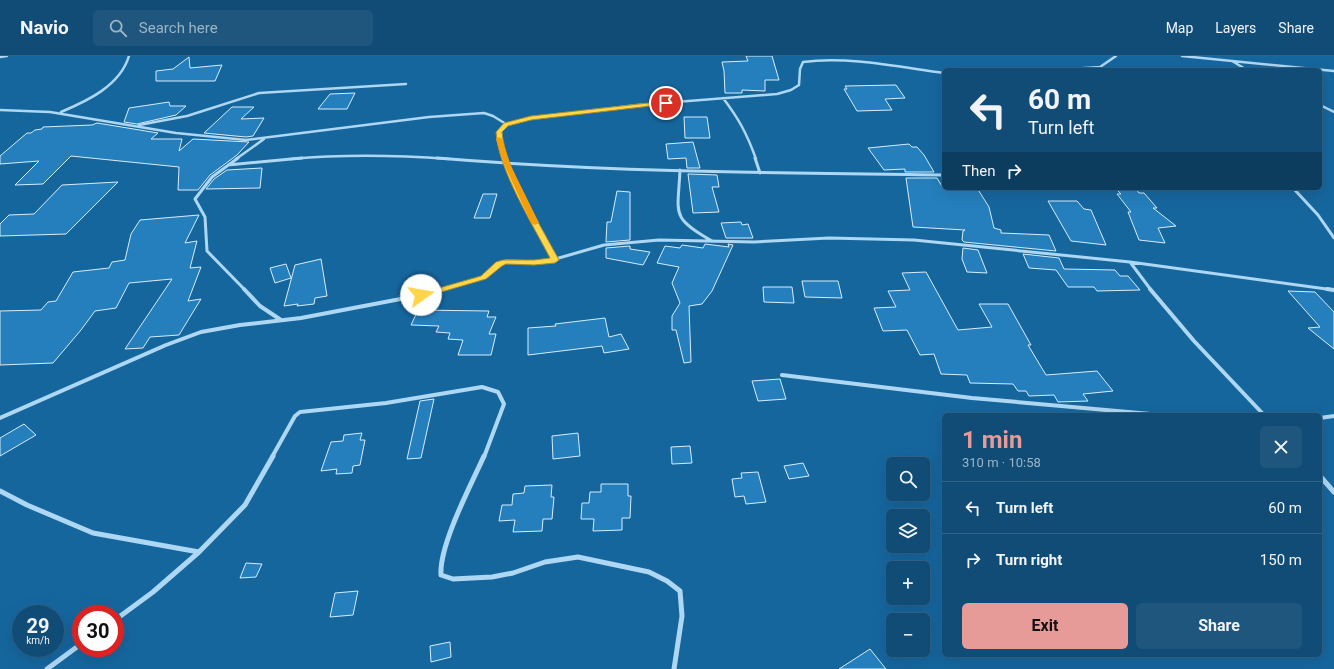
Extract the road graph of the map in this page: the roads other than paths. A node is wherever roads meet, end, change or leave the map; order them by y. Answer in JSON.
{"nodes":[{"id":1,"x":7,"y":56,"type":"edge"},
{"id":2,"x":129,"y":56,"type":"edge"},
{"id":3,"x":1116,"y":56,"type":"edge"},
{"id":4,"x":1182,"y":56,"type":"edge"},
{"id":5,"x":0,"y":57,"type":"edge"},
{"id":6,"x":1231,"y":60,"type":"junction"},
{"id":7,"x":1100,"y":66,"type":"junction"},
{"id":8,"x":1078,"y":68,"type":"edge"},
{"id":9,"x":1102,"y":68,"type":"edge"},
{"id":10,"x":1244,"y":68,"type":"edge"},
{"id":11,"x":1306,"y":68,"type":"edge"},
{"id":12,"x":1322,"y":70,"type":"edge"},
{"id":13,"x":1334,"y":71,"type":"edge"},
{"id":14,"x":942,"y":73,"type":"edge"},
{"id":15,"x":406,"y":84,"type":"dead end"},
{"id":16,"x":723,"y":98,"type":"junction"},
{"id":17,"x":1322,"y":106,"type":"edge"},
{"id":18,"x":0,"y":110,"type":"edge"},
{"id":19,"x":1334,"y":112,"type":"edge"},
{"id":20,"x":59,"y":113,"type":"junction"},
{"id":21,"x":506,"y":124,"type":"junction"},
{"id":22,"x":135,"y":126,"type":"junction"},
{"id":23,"x":265,"y":139,"type":"junction"},
{"id":24,"x":507,"y":164,"type":"junction"},
{"id":25,"x":228,"y":165,"type":"junction"},
{"id":26,"x":680,"y":170,"type":"junction"},
{"id":27,"x":760,"y":173,"type":"junction"},
{"id":28,"x":942,"y":175,"type":"edge"},
{"id":29,"x":1295,"y":190,"type":"edge"},
{"id":30,"x":1334,"y":238,"type":"edge"},
{"id":31,"x":712,"y":241,"type":"junction"},
{"id":32,"x":555,"y":260,"type":"junction"},
{"id":33,"x":1130,"y":262,"type":"junction"},
{"id":34,"x":1334,"y":290,"type":"edge"},
{"id":35,"x":281,"y":320,"type":"junction"},
{"id":36,"x":782,"y":375,"type":"dead end"},
{"id":37,"x":1137,"y":413,"type":"edge"},
{"id":38,"x":1262,"y":413,"type":"edge"},
{"id":39,"x":1334,"y":416,"type":"edge"},
{"id":40,"x":0,"y":418,"type":"edge"},
{"id":41,"x":1322,"y":418,"type":"edge"},
{"id":42,"x":1322,"y":478,"type":"edge"},
{"id":43,"x":0,"y":491,"type":"edge"},
{"id":44,"x":1334,"y":492,"type":"edge"},
{"id":45,"x":199,"y":552,"type":"junction"},
{"id":46,"x":124,"y":613,"type":"edge"},
{"id":47,"x":72,"y":651,"type":"edge"},
{"id":48,"x":47,"y":669,"type":"edge"},
{"id":49,"x":674,"y":669,"type":"edge"}],
"edges":[{"from":1,"to":5,"type":"street"},
{"from":2,"to":20,"type":"street"},
{"from":3,"to":7,"type":"street"},
{"from":4,"to":6,"type":"street"},
{"from":6,"to":10,"type":"street"},
{"from":6,"to":11,"type":"street"},
{"from":7,"to":8,"type":"street"},
{"from":7,"to":9,"type":"street"},
{"from":12,"to":13,"type":"street"},
{"from":14,"to":16,"type":"street"},
{"from":15,"to":22,"type":"street"},
{"from":16,"to":21,"type":"street"},
{"from":16,"to":27,"type":"street"},
{"from":17,"to":19,"type":"street"},
{"from":18,"to":20,"type":"street"},
{"from":20,"to":22,"type":"street"},
{"from":21,"to":23,"type":"street"},
{"from":21,"to":24,"type":"street"},
{"from":22,"to":23,"type":"street"},
{"from":23,"to":25,"type":"street"},
{"from":24,"to":25,"type":"street"},
{"from":24,"to":26,"type":"street"},
{"from":24,"to":32,"type":"street"},
{"from":25,"to":35,"type":"street"},
{"from":26,"to":27,"type":"street"},
{"from":26,"to":31,"type":"street"},
{"from":27,"to":28,"type":"street"},
{"from":29,"to":30,"type":"street"},
{"from":31,"to":32,"type":"street"},
{"from":31,"to":33,"type":"street"},
{"from":32,"to":35,"type":"street"},
{"from":33,"to":34,"type":"street"},
{"from":33,"to":38,"type":"street"},
{"from":35,"to":40,"type":"street"},
{"from":36,"to":37,"type":"street"},
{"from":39,"to":41,"type":"street"},
{"from":42,"to":44,"type":"street"},
{"from":43,"to":45,"type":"street"},
{"from":45,"to":46,"type":"street"},
{"from":45,"to":49,"type":"street"},
{"from":47,"to":48,"type":"street"}]}
